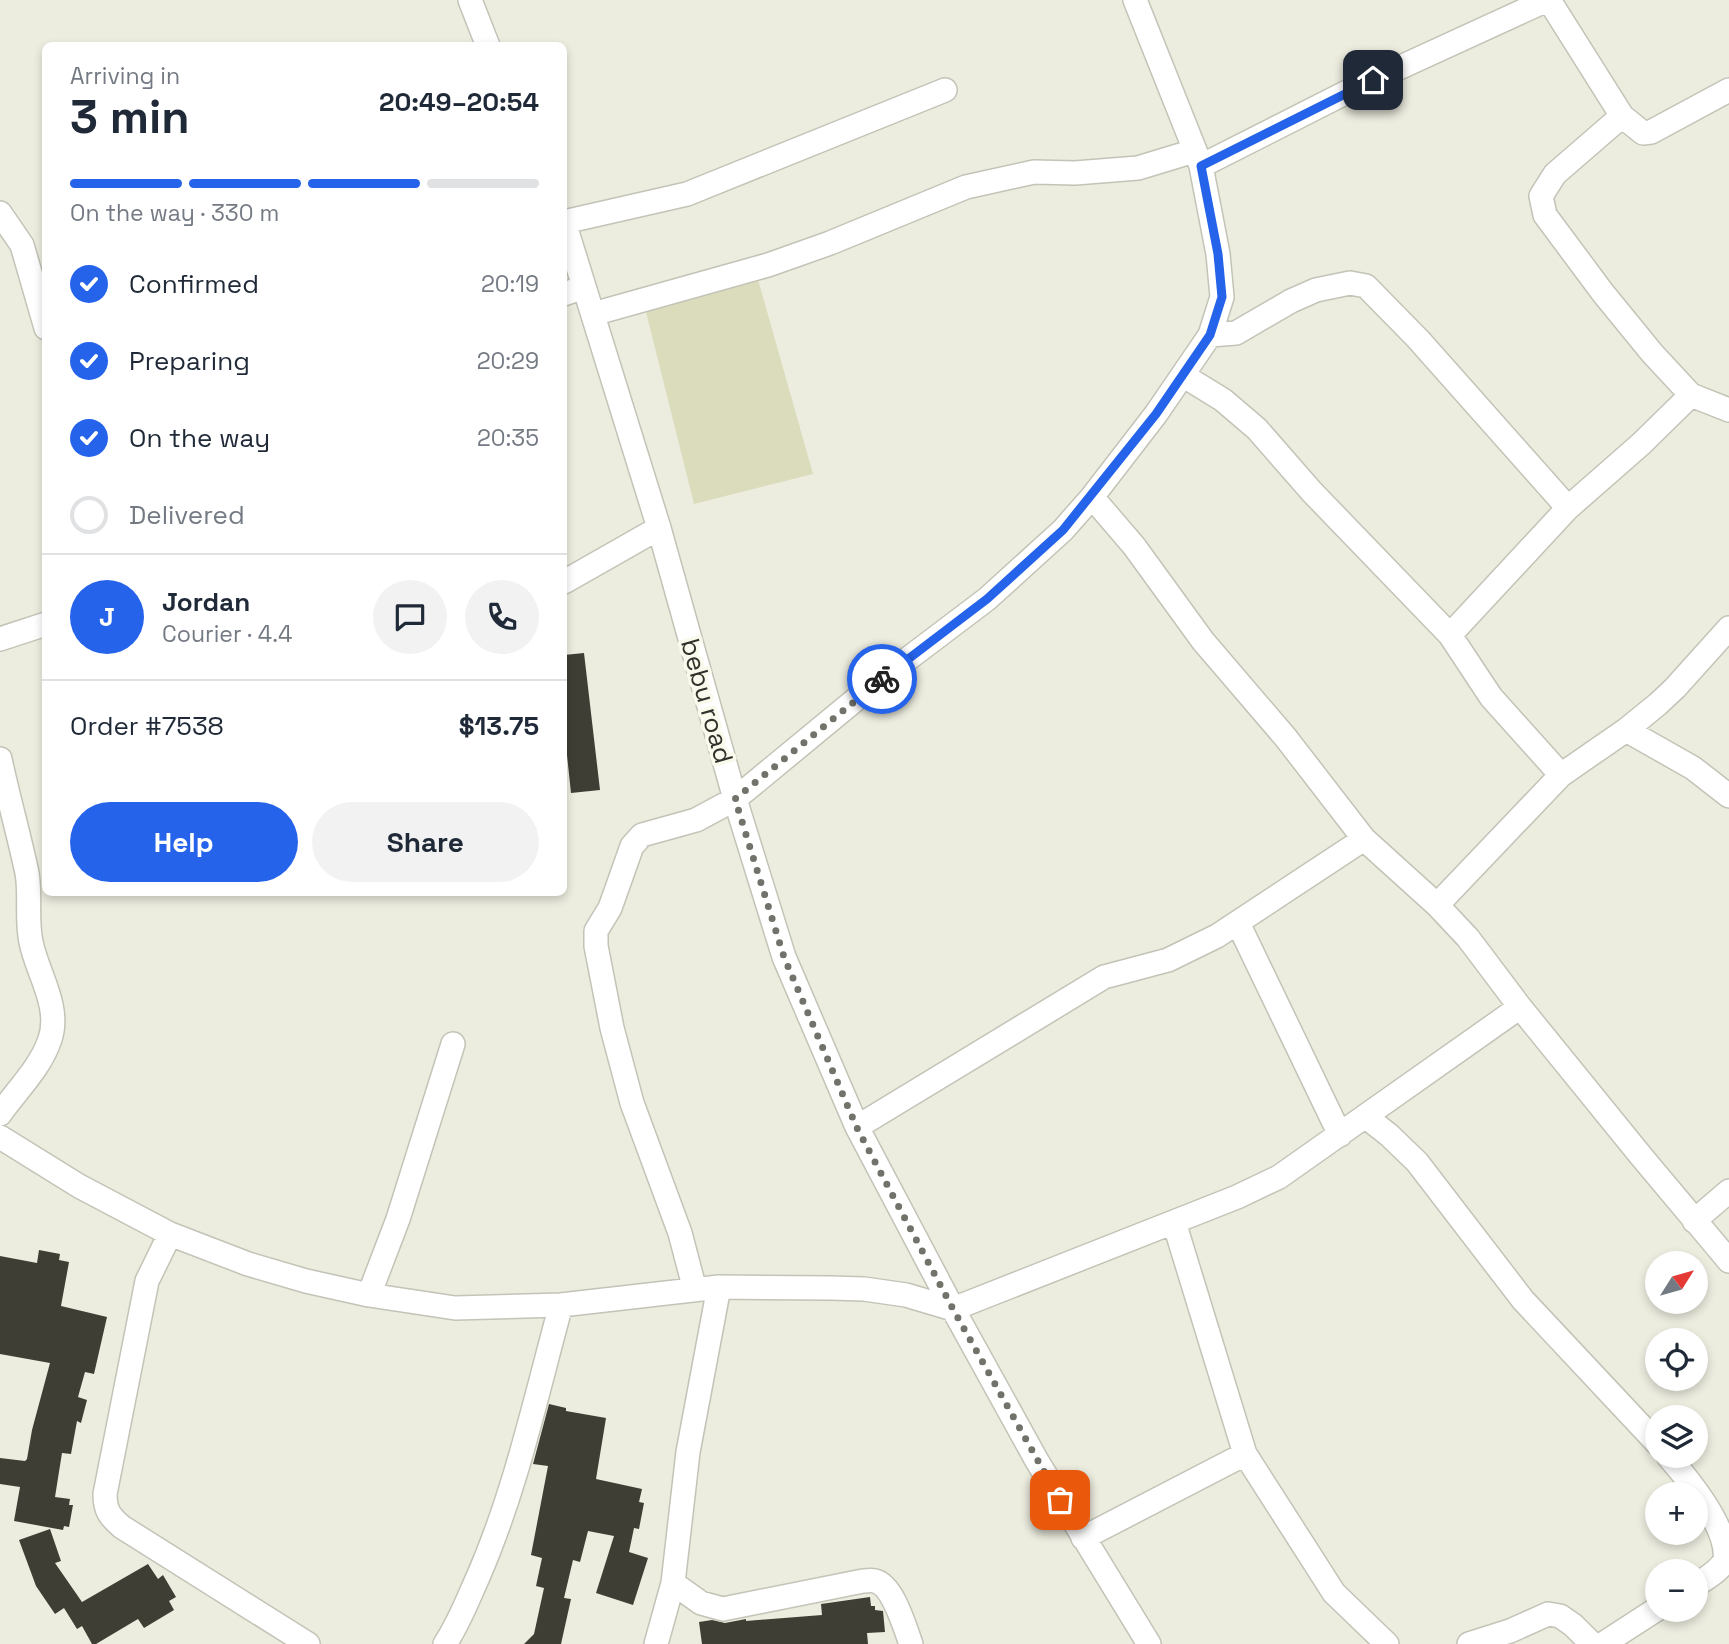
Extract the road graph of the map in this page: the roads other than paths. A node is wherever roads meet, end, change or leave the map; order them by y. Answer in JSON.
{"nodes":[{"id":1,"x":470,"y":0,"type":"edge"},
{"id":2,"x":1135,"y":0,"type":"edge"},
{"id":3,"x":1548,"y":0,"type":"edge"},
{"id":4,"x":486,"y":42,"type":"edge"},
{"id":5,"x":945,"y":90,"type":"dead end"},
{"id":6,"x":1729,"y":90,"type":"edge"},
{"id":7,"x":1622,"y":116,"type":"junction"},
{"id":8,"x":1198,"y":158,"type":"junction"},
{"id":9,"x":0,"y":213,"type":"edge"},
{"id":10,"x":567,"y":221,"type":"edge"},
{"id":11,"x":567,"y":242,"type":"edge"},
{"id":12,"x":574,"y":290,"type":"edge"},
{"id":13,"x":42,"y":314,"type":"edge"},
{"id":14,"x":593,"y":314,"type":"junction"},
{"id":15,"x":1210,"y":335,"type":"junction"},
{"id":16,"x":1184,"y":376,"type":"junction"},
{"id":17,"x":1691,"y":395,"type":"junction"},
{"id":18,"x":1729,"y":410,"type":"edge"},
{"id":19,"x":1092,"y":497,"type":"junction"},
{"id":20,"x":1568,"y":508,"type":"junction"},
{"id":21,"x":659,"y":528,"type":"junction"},
{"id":22,"x":567,"y":580,"type":"edge"},
{"id":23,"x":42,"y":625,"type":"edge"},
{"id":24,"x":1729,"y":628,"type":"edge"},
{"id":25,"x":1450,"y":635,"type":"junction"},
{"id":26,"x":0,"y":639,"type":"edge"},
{"id":27,"x":1626,"y":730,"type":"junction"},
{"id":28,"x":0,"y":759,"type":"edge"},
{"id":29,"x":1561,"y":775,"type":"junction"},
{"id":30,"x":1729,"y":796,"type":"edge"},
{"id":31,"x":735,"y":799,"type":"junction"},
{"id":32,"x":1364,"y":839,"type":"junction"},
{"id":33,"x":36,"y":871,"type":"edge"},
{"id":34,"x":1437,"y":905,"type":"junction"},
{"id":35,"x":1238,"y":923,"type":"junction"},
{"id":36,"x":1520,"y":1007,"type":"junction"},
{"id":37,"x":453,"y":1044,"type":"dead end"},
{"id":38,"x":0,"y":1114,"type":"edge"},
{"id":39,"x":1366,"y":1117,"type":"junction"},
{"id":40,"x":857,"y":1128,"type":"junction"},
{"id":41,"x":1340,"y":1135,"type":"junction"},
{"id":42,"x":0,"y":1137,"type":"edge"},
{"id":43,"x":1729,"y":1191,"type":"edge"},
{"id":44,"x":1694,"y":1221,"type":"junction"},
{"id":45,"x":1174,"y":1222,"type":"junction"},
{"id":46,"x":170,"y":1234,"type":"junction"},
{"id":47,"x":1729,"y":1261,"type":"edge"},
{"id":48,"x":719,"y":1287,"type":"junction"},
{"id":49,"x":695,"y":1290,"type":"junction"},
{"id":50,"x":369,"y":1295,"type":"junction"},
{"id":51,"x":561,"y":1305,"type":"junction"},
{"id":52,"x":953,"y":1309,"type":"junction"},
{"id":53,"x":1645,"y":1430,"type":"edge"},
{"id":54,"x":1245,"y":1454,"type":"junction"},
{"id":55,"x":1678,"y":1468,"type":"edge"},
{"id":56,"x":1083,"y":1538,"type":"junction"},
{"id":57,"x":1708,"y":1577,"type":"edge"},
{"id":58,"x":673,"y":1583,"type":"junction"},
{"id":59,"x":1645,"y":1617,"type":"edge"},
{"id":60,"x":308,"y":1644,"type":"edge"},
{"id":61,"x":445,"y":1644,"type":"edge"},
{"id":62,"x":656,"y":1644,"type":"edge"},
{"id":63,"x":911,"y":1644,"type":"edge"},
{"id":64,"x":1149,"y":1644,"type":"edge"},
{"id":65,"x":1387,"y":1644,"type":"edge"},
{"id":66,"x":1469,"y":1644,"type":"edge"},
{"id":67,"x":1592,"y":1644,"type":"edge"},
{"id":68,"x":1603,"y":1644,"type":"edge"}],
"edges":[{"from":1,"to":4,"type":"street"},
{"from":2,"to":8,"type":"street"},
{"from":3,"to":7,"type":"street"},
{"from":3,"to":8,"type":"street"},
{"from":5,"to":10,"type":"street"},
{"from":6,"to":7,"type":"street"},
{"from":7,"to":17,"type":"street"},
{"from":8,"to":14,"type":"street"},
{"from":8,"to":15,"type":"street"},
{"from":9,"to":13,"type":"street"},
{"from":11,"to":12,"type":"street","name":"bebu road"},
{"from":12,"to":14,"type":"street","name":"bebu road"},
{"from":14,"to":21,"type":"street","name":"bebu road"},
{"from":15,"to":16,"type":"street"},
{"from":15,"to":20,"type":"street"},
{"from":16,"to":19,"type":"street"},
{"from":16,"to":25,"type":"street"},
{"from":17,"to":18,"type":"street"},
{"from":17,"to":20,"type":"street"},
{"from":19,"to":31,"type":"street"},
{"from":19,"to":32,"type":"street"},
{"from":20,"to":25,"type":"street"},
{"from":21,"to":22,"type":"street"},
{"from":21,"to":31,"type":"street","name":"bebu road"},
{"from":23,"to":26,"type":"street"},
{"from":24,"to":27,"type":"street"},
{"from":25,"to":29,"type":"street"},
{"from":27,"to":29,"type":"street"},
{"from":27,"to":30,"type":"street"},
{"from":28,"to":33,"type":"street"},
{"from":29,"to":34,"type":"street"},
{"from":31,"to":40,"type":"street","name":"bebu road"},
{"from":31,"to":49,"type":"street"},
{"from":32,"to":34,"type":"street"},
{"from":32,"to":35,"type":"street"},
{"from":33,"to":38,"type":"street"},
{"from":34,"to":36,"type":"street"},
{"from":35,"to":40,"type":"street"},
{"from":35,"to":41,"type":"street"},
{"from":36,"to":39,"type":"street"},
{"from":36,"to":44,"type":"street"},
{"from":37,"to":50,"type":"street"},
{"from":39,"to":41,"type":"street"},
{"from":39,"to":53,"type":"street"},
{"from":40,"to":52,"type":"street","name":"bebu road"},
{"from":41,"to":45,"type":"street"},
{"from":42,"to":46,"type":"street"},
{"from":43,"to":44,"type":"street"},
{"from":44,"to":47,"type":"street"},
{"from":45,"to":52,"type":"street"},
{"from":45,"to":54,"type":"street"},
{"from":46,"to":50,"type":"street"},
{"from":46,"to":60,"type":"street"},
{"from":48,"to":49,"type":"street"},
{"from":48,"to":52,"type":"street"},
{"from":48,"to":58,"type":"street"},
{"from":49,"to":51,"type":"street"},
{"from":50,"to":51,"type":"street"},
{"from":51,"to":61,"type":"street"},
{"from":52,"to":56,"type":"street","name":"bebu road"},
{"from":54,"to":56,"type":"street"},
{"from":54,"to":65,"type":"street"},
{"from":55,"to":57,"type":"street"},
{"from":56,"to":64,"type":"street","name":"bebu road"},
{"from":58,"to":62,"type":"street"},
{"from":58,"to":63,"type":"street"},
{"from":59,"to":68,"type":"street"},
{"from":66,"to":67,"type":"street"}]}
